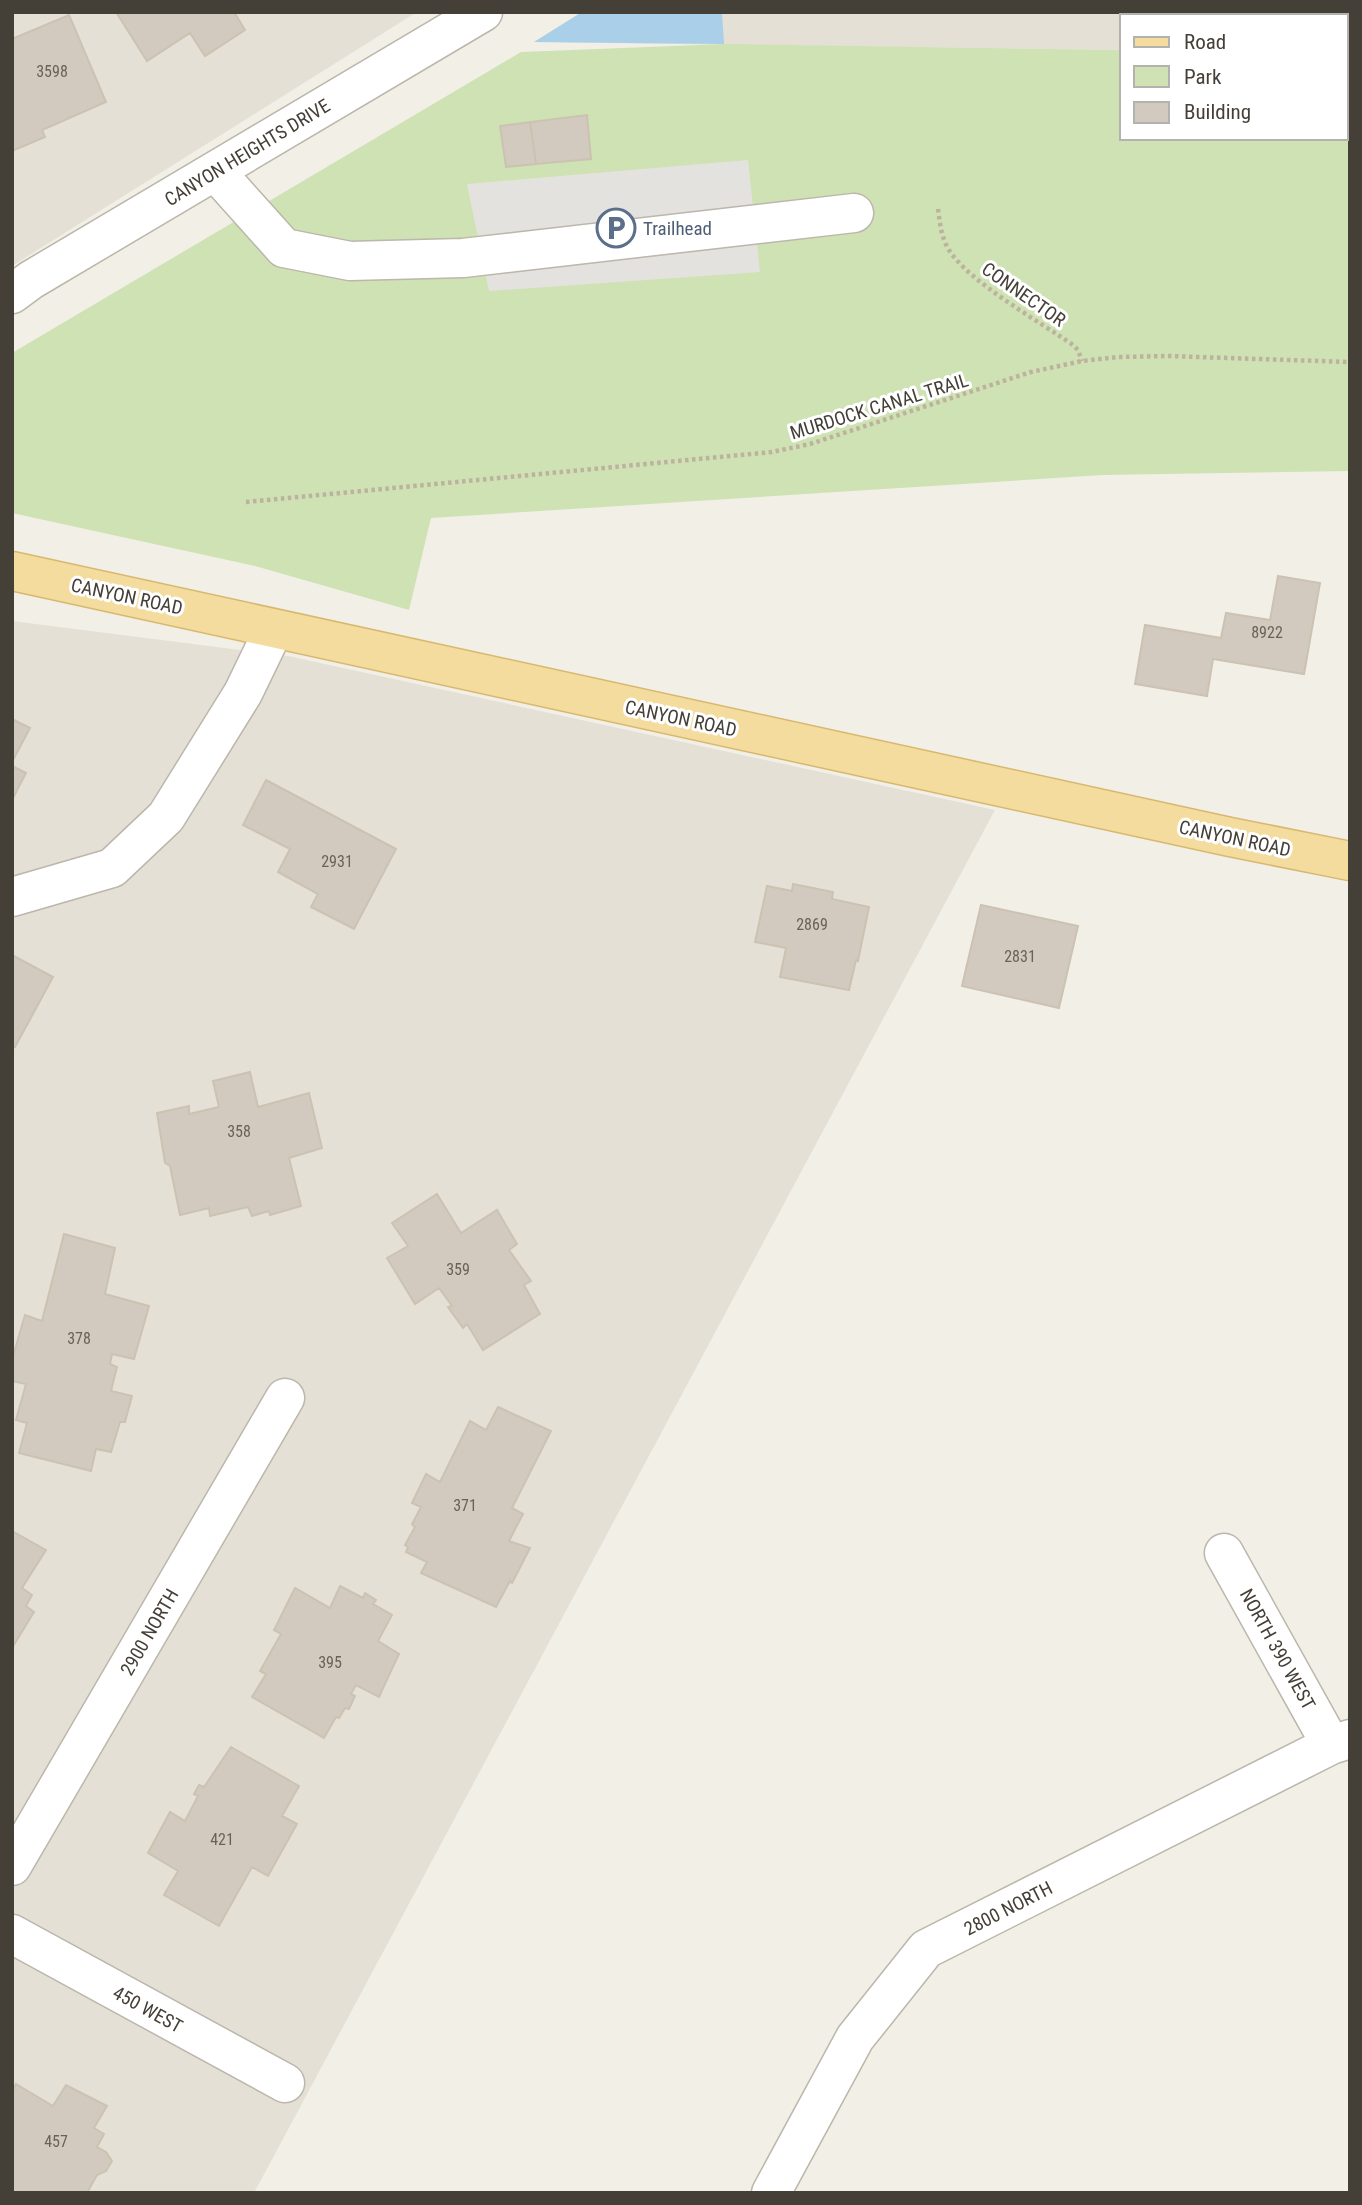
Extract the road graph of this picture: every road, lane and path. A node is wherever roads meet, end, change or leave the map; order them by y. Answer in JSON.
{"nodes":[{"id":1,"x":483,"y":12,"type":"edge"},
{"id":2,"x":215,"y":171,"type":"junction"},
{"id":3,"x":938,"y":209,"type":"dead end"},
{"id":4,"x":854,"y":213,"type":"dead end"},
{"id":5,"x":12,"y":294,"type":"edge"},
{"id":6,"x":1082,"y":361,"type":"junction"},
{"id":7,"x":1350,"y":362,"type":"edge"},
{"id":8,"x":246,"y":502,"type":"dead end"},
{"id":9,"x":12,"y":571,"type":"edge"},
{"id":10,"x":274,"y":629,"type":"junction"},
{"id":11,"x":1350,"y":861,"type":"edge"},
{"id":12,"x":12,"y":897,"type":"edge"},
{"id":13,"x":285,"y":1398,"type":"dead end"},
{"id":14,"x":1224,"y":1553,"type":"dead end"},
{"id":15,"x":1340,"y":1742,"type":"edge"},
{"id":16,"x":12,"y":1866,"type":"edge"},
{"id":17,"x":12,"y":1934,"type":"edge"},
{"id":18,"x":285,"y":2084,"type":"dead end"},
{"id":19,"x":771,"y":2193,"type":"edge"}],
"edges":[{"from":1,"to":2,"type":"street","name":"CANYON HEIGHTS DRIVE"},
{"from":2,"to":4,"type":"street"},
{"from":2,"to":5,"type":"street","name":"CANYON HEIGHTS DRIVE"},
{"from":3,"to":6,"type":"path","name":"CONNECTOR"},
{"from":6,"to":7,"type":"path","name":"MURDOCK CANAL TRAIL"},
{"from":6,"to":8,"type":"path","name":"MURDOCK CANAL TRAIL"},
{"from":9,"to":10,"type":"main road","name":"CANYON ROAD"},
{"from":10,"to":11,"type":"main road","name":"CANYON ROAD"},
{"from":10,"to":12,"type":"street"},
{"from":13,"to":16,"type":"street","name":"2900 NORTH"},
{"from":14,"to":15,"type":"street","name":"NORTH 390 WEST"},
{"from":15,"to":19,"type":"street","name":"2800 NORTH"},
{"from":17,"to":18,"type":"street","name":"450 WEST"}]}
